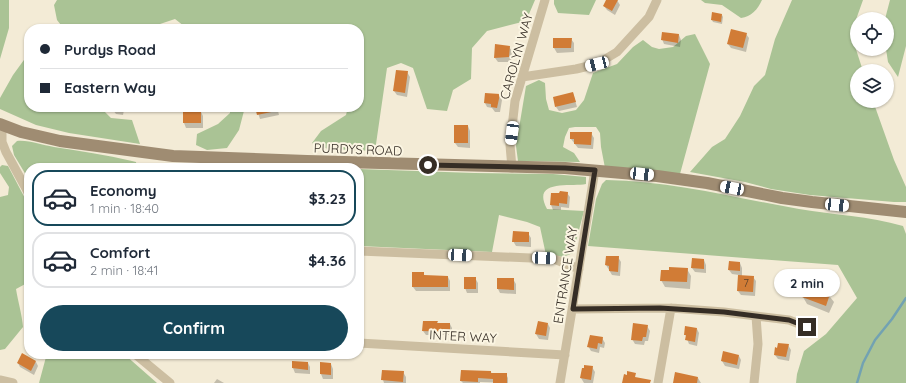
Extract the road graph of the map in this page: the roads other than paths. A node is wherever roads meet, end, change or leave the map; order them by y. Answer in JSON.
{"nodes":[{"id":1,"x":545,"y":0,"type":"edge"},
{"id":2,"x":657,"y":0,"type":"edge"},
{"id":3,"x":522,"y":77,"type":"junction"},
{"id":4,"x":1,"y":125,"type":"edge"},
{"id":5,"x":279,"y":163,"type":"edge"},
{"id":6,"x":364,"y":166,"type":"edge"},
{"id":7,"x":512,"y":168,"type":"junction"},
{"id":8,"x":595,"y":170,"type":"junction"},
{"id":9,"x":24,"y":185,"type":"edge"},
{"id":10,"x":906,"y":212,"type":"edge"},
{"id":11,"x":364,"y":251,"type":"edge"},
{"id":12,"x":579,"y":269,"type":"junction"},
{"id":13,"x":671,"y":308,"type":"junction"},
{"id":14,"x":573,"y":309,"type":"junction"},
{"id":15,"x":756,"y":316,"type":"junction"},
{"id":16,"x":807,"y":327,"type":"dead end"},
{"id":17,"x":364,"y":343,"type":"edge"},
{"id":18,"x":565,"y":355,"type":"junction"},
{"id":19,"x":141,"y":359,"type":"edge"},
{"id":20,"x":0,"y":380,"type":"edge"},
{"id":21,"x":13,"y":383,"type":"edge"},
{"id":22,"x":170,"y":383,"type":"edge"},
{"id":23,"x":560,"y":383,"type":"edge"},
{"id":24,"x":658,"y":383,"type":"edge"},
{"id":25,"x":754,"y":383,"type":"edge"}],
"edges":[{"from":1,"to":3,"type":"street","name":"CAROLYN WAY"},
{"from":2,"to":3,"type":"street"},
{"from":3,"to":7,"type":"street","name":"CAROLYN WAY"},
{"from":4,"to":5,"type":"main road","name":"PURDYS ROAD"},
{"from":4,"to":9,"type":"street"},
{"from":6,"to":7,"type":"main road","name":"PURDYS ROAD"},
{"from":7,"to":8,"type":"main road","name":"PURDYS ROAD"},
{"from":8,"to":10,"type":"main road","name":"PURDYS ROAD"},
{"from":8,"to":12,"type":"street","name":"ENTRANCE WAY"},
{"from":11,"to":12,"type":"street"},
{"from":12,"to":14,"type":"street","name":"ENTRANCE WAY"},
{"from":13,"to":14,"type":"street"},
{"from":13,"to":15,"type":"street"},
{"from":13,"to":24,"type":"street"},
{"from":14,"to":18,"type":"street","name":"ENTRANCE WAY"},
{"from":15,"to":16,"type":"street"},
{"from":15,"to":25,"type":"street"},
{"from":17,"to":18,"type":"street","name":"INTER WAY"},
{"from":18,"to":23,"type":"street","name":"ENTRANCE WAY"},
{"from":19,"to":22,"type":"street"},
{"from":20,"to":21,"type":"street"}]}
